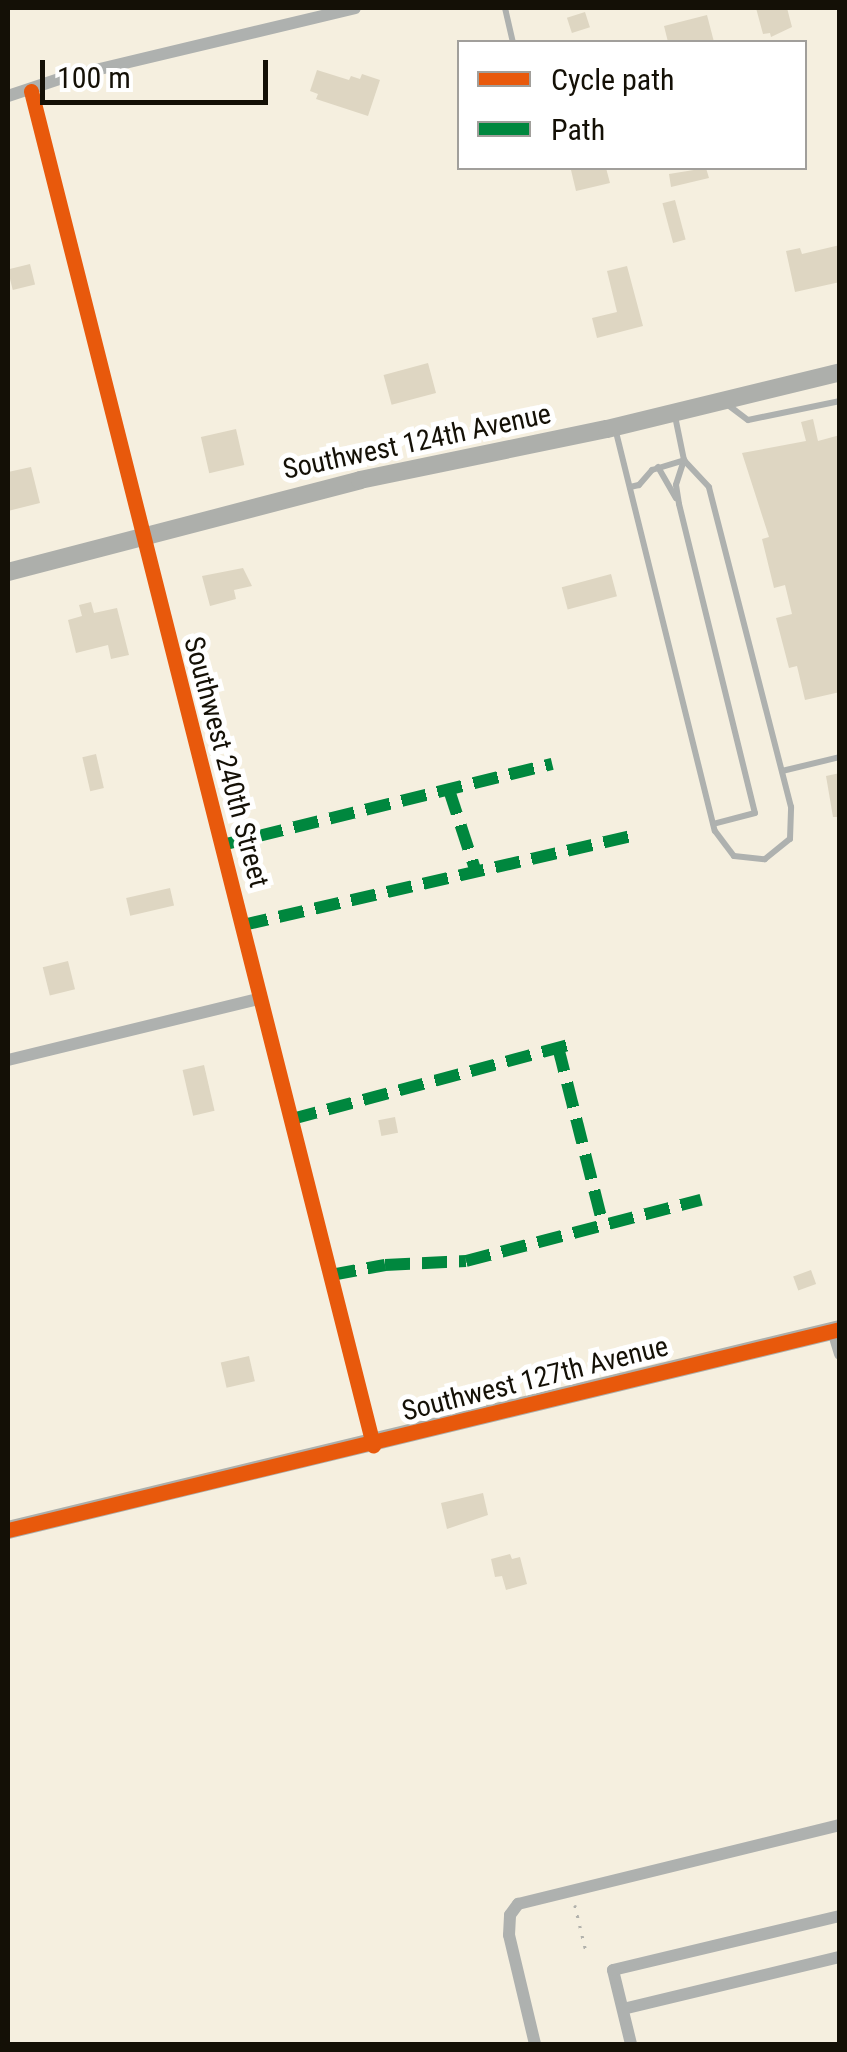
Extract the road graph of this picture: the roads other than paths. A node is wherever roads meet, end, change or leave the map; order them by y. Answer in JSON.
{"nodes":[{"id":1,"x":355,"y":8,"type":"edge"},
{"id":2,"x":504,"y":8,"type":"edge"},
{"id":3,"x":512,"y":40,"type":"edge"},
{"id":4,"x":32,"y":91,"type":"junction"},
{"id":5,"x":8,"y":96,"type":"edge"},
{"id":6,"x":840,"y":372,"type":"edge"},
{"id":7,"x":840,"y":400,"type":"edge"},
{"id":8,"x":723,"y":401,"type":"junction"},
{"id":9,"x":674,"y":413,"type":"junction"},
{"id":10,"x":615,"y":426,"type":"junction"},
{"id":11,"x":684,"y":460,"type":"junction"},
{"id":12,"x":658,"y":467,"type":"junction"},
{"id":13,"x":630,"y":487,"type":"junction"},
{"id":14,"x":678,"y":504,"type":"junction"},
{"id":15,"x":141,"y":537,"type":"junction"},
{"id":16,"x":8,"y":572,"type":"edge"},
{"id":17,"x":840,"y":757,"type":"edge"},
{"id":18,"x":782,"y":771,"type":"junction"},
{"id":19,"x":713,"y":824,"type":"junction"},
{"id":20,"x":262,"y":998,"type":"junction"},
{"id":21,"x":8,"y":1060,"type":"edge"},
{"id":22,"x":836,"y":1330,"type":"edge"},
{"id":23,"x":840,"y":1354,"type":"edge"},
{"id":24,"x":372,"y":1445,"type":"junction"},
{"id":25,"x":8,"y":1530,"type":"edge"},
{"id":26,"x":840,"y":1825,"type":"edge"},
{"id":27,"x":840,"y":1916,"type":"edge"},
{"id":28,"x":840,"y":1957,"type":"edge"},
{"id":29,"x":622,"y":2010,"type":"junction"},
{"id":30,"x":535,"y":2044,"type":"edge"},
{"id":31,"x":631,"y":2044,"type":"edge"}],
"edges":[{"from":1,"to":4,"type":"street"},
{"from":2,"to":3,"type":"lane"},
{"from":4,"to":5,"type":"street"},
{"from":4,"to":15,"type":"street","name":"Southwest 240th Street"},
{"from":6,"to":8,"type":"street","name":"Southwest 124th Avenue"},
{"from":7,"to":8,"type":"lane"},
{"from":8,"to":9,"type":"street","name":"Southwest 124th Avenue"},
{"from":9,"to":10,"type":"street","name":"Southwest 124th Avenue"},
{"from":9,"to":11,"type":"lane"},
{"from":10,"to":13,"type":"lane"},
{"from":10,"to":15,"type":"street","name":"Southwest 124th Avenue"},
{"from":11,"to":12,"type":"lane"},
{"from":11,"to":14,"type":"lane"},
{"from":11,"to":18,"type":"lane"},
{"from":12,"to":13,"type":"lane"},
{"from":12,"to":14,"type":"lane"},
{"from":13,"to":19,"type":"lane"},
{"from":14,"to":19,"type":"lane"},
{"from":15,"to":16,"type":"street","name":"Southwest 124th Avenue"},
{"from":15,"to":20,"type":"street","name":"Southwest 240th Street"},
{"from":17,"to":18,"type":"lane"},
{"from":18,"to":19,"type":"lane"},
{"from":20,"to":21,"type":"street"},
{"from":20,"to":24,"type":"street","name":"Southwest 240th Street"},
{"from":22,"to":23,"type":"street"},
{"from":22,"to":24,"type":"street","name":"Southwest 127th Avenue"},
{"from":24,"to":25,"type":"street","name":"Southwest 127th Avenue"},
{"from":26,"to":30,"type":"street"},
{"from":27,"to":29,"type":"street"},
{"from":28,"to":29,"type":"street"},
{"from":29,"to":31,"type":"street"}]}
